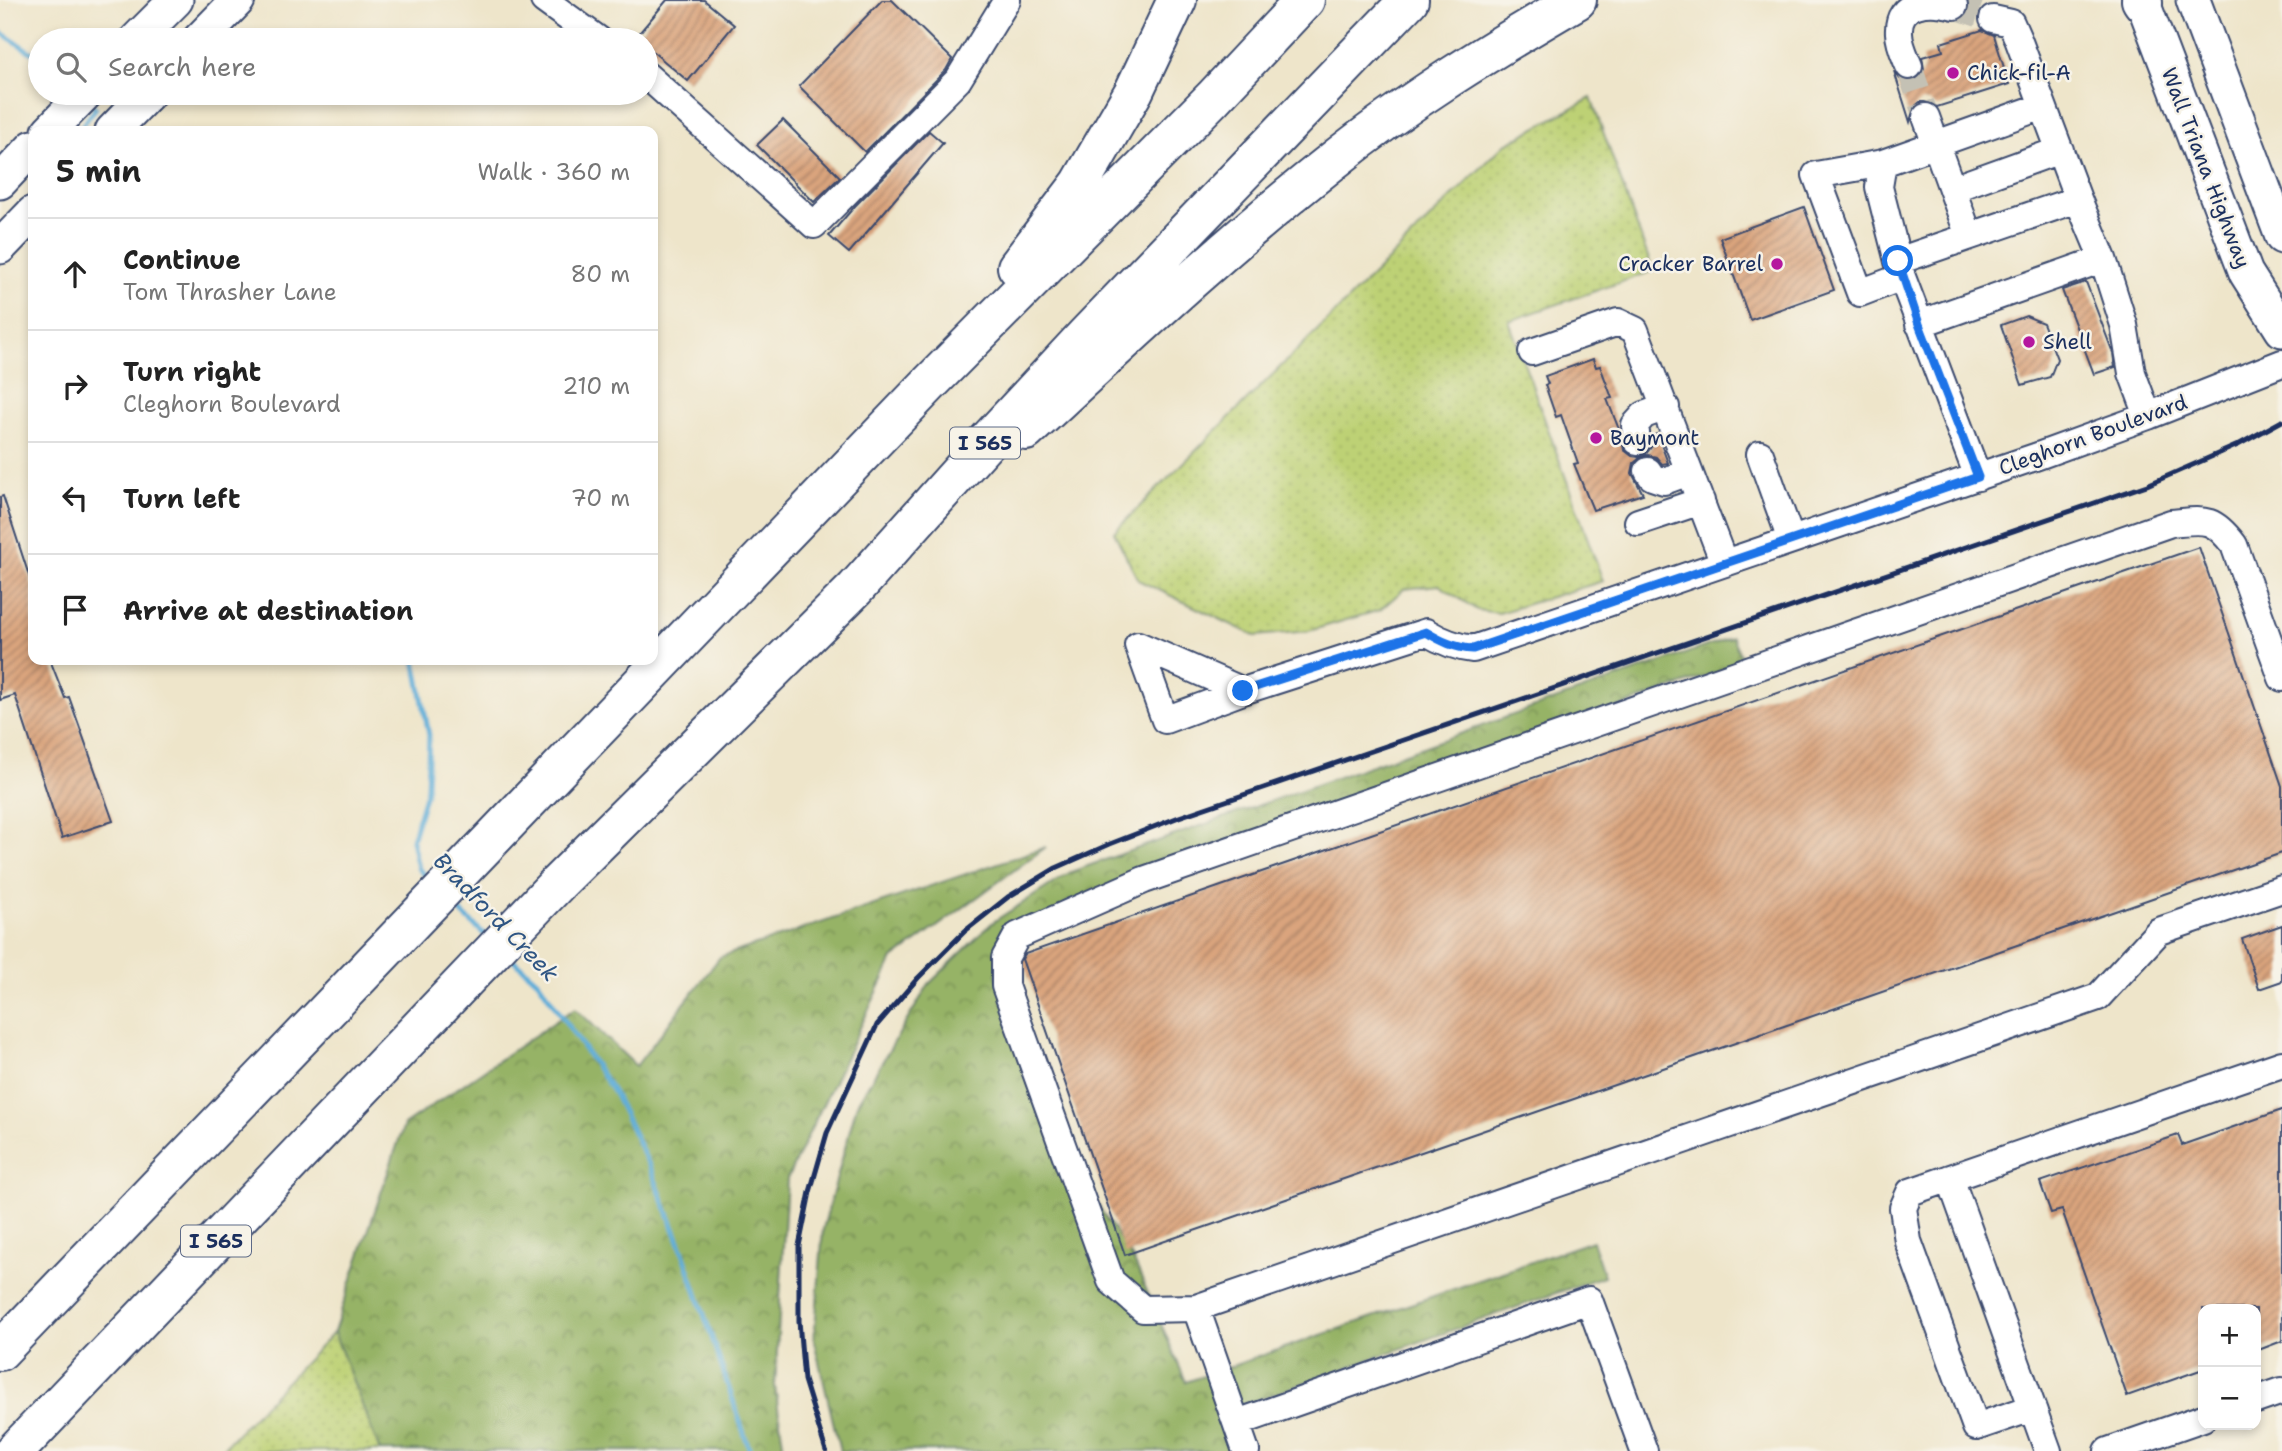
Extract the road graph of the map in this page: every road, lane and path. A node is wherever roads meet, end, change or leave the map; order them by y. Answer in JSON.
{"nodes":[{"id":1,"x":176,"y":0,"type":"edge"},
{"id":2,"x":238,"y":0,"type":"edge"},
{"id":3,"x":544,"y":0,"type":"edge"},
{"id":4,"x":1007,"y":0,"type":"edge"},
{"id":5,"x":1177,"y":0,"type":"edge"},
{"id":6,"x":1305,"y":0,"type":"edge"},
{"id":7,"x":1409,"y":0,"type":"edge"},
{"id":8,"x":1577,"y":0,"type":"edge"},
{"id":9,"x":2193,"y":0,"type":"edge"},
{"id":10,"x":2142,"y":1,"type":"edge"},
{"id":11,"x":1954,"y":6,"type":"dead end"},
{"id":12,"x":1993,"y":19,"type":"tunnel mouth"},
{"id":13,"x":149,"y":28,"type":"edge"},
{"id":14,"x":211,"y":28,"type":"edge"},
{"id":15,"x":582,"y":28,"type":"edge"},
{"id":16,"x":1909,"y":66,"type":"tunnel mouth"},
{"id":17,"x":658,"y":86,"type":"edge"},
{"id":18,"x":74,"y":105,"type":"edge"},
{"id":19,"x":137,"y":105,"type":"edge"},
{"id":20,"x":2043,"y":106,"type":"junction"},
{"id":21,"x":1926,"y":117,"type":"tunnel mouth"},
{"id":22,"x":54,"y":126,"type":"edge"},
{"id":23,"x":117,"y":126,"type":"edge"},
{"id":24,"x":1936,"y":144,"type":"junction"},
{"id":25,"x":2060,"y":150,"type":"junction"},
{"id":26,"x":28,"y":152,"type":"edge"},
{"id":27,"x":1883,"y":163,"type":"junction"},
{"id":28,"x":0,"y":182,"type":"edge"},
{"id":29,"x":1952,"y":188,"type":"junction"},
{"id":30,"x":2078,"y":199,"type":"junction"},
{"id":31,"x":1969,"y":236,"type":"junction"},
{"id":32,"x":2282,"y":237,"type":"edge"},
{"id":33,"x":2103,"y":259,"type":"junction"},
{"id":34,"x":1900,"y":269,"type":"junction"},
{"id":35,"x":1919,"y":324,"type":"junction"},
{"id":36,"x":2282,"y":330,"type":"edge"},
{"id":37,"x":1532,"y":352,"type":"dead end"},
{"id":38,"x":2282,"y":363,"type":"edge"},
{"id":39,"x":930,"y":383,"type":"junction"},
{"id":40,"x":1665,"y":407,"type":"junction"},
{"id":41,"x":2148,"y":416,"type":"junction"},
{"id":42,"x":1637,"y":441,"type":"dead end"},
{"id":43,"x":1760,"y":454,"type":"dead end"},
{"id":44,"x":1648,"y":471,"type":"dead end"},
{"id":45,"x":1689,"y":472,"type":"junction"},
{"id":46,"x":1978,"y":477,"type":"junction"},
{"id":47,"x":1701,"y":501,"type":"junction"},
{"id":48,"x":1638,"y":522,"type":"dead end"},
{"id":49,"x":1791,"y":540,"type":"junction"},
{"id":50,"x":1724,"y":563,"type":"junction"},
{"id":51,"x":855,"y":589,"type":"junction"},
{"id":52,"x":2282,"y":678,"type":"edge"},
{"id":53,"x":1243,"y":691,"type":"dead end"},
{"id":54,"x":2282,"y":889,"type":"edge"},
{"id":55,"x":2282,"y":1064,"type":"edge"},
{"id":56,"x":1950,"y":1178,"type":"junction"},
{"id":57,"x":1196,"y":1308,"type":"junction"},
{"id":58,"x":0,"y":1351,"type":"edge"},
{"id":59,"x":2282,"y":1391,"type":"edge"},
{"id":60,"x":2261,"y":1398,"type":"edge"},
{"id":61,"x":2032,"y":1408,"type":"junction"},
{"id":62,"x":2198,"y":1420,"type":"edge"},
{"id":63,"x":1237,"y":1423,"type":"junction"},
{"id":64,"x":15,"y":1451,"type":"edge"},
{"id":65,"x":1247,"y":1451,"type":"edge"},
{"id":66,"x":1644,"y":1451,"type":"edge"},
{"id":67,"x":2048,"y":1451,"type":"edge"},
{"id":68,"x":2108,"y":1451,"type":"edge"}],
"edges":[{"from":1,"to":13,"type":"main road"},
{"from":2,"to":14,"type":"main road"},
{"from":3,"to":15,"type":"street"},
{"from":4,"to":17,"type":"street"},
{"from":5,"to":39,"type":"highway"},
{"from":6,"to":39,"type":"highway"},
{"from":7,"to":51,"type":"highway","number":"I 565"},
{"from":8,"to":51,"type":"highway"},
{"from":9,"to":32,"type":"main road"},
{"from":10,"to":36,"type":"main road","name":"Wall Triana Highway"},
{"from":11,"to":16,"type":"street"},
{"from":12,"to":20,"type":"street"},
{"from":18,"to":22,"type":"main road"},
{"from":19,"to":23,"type":"main road"},
{"from":20,"to":24,"type":"street"},
{"from":20,"to":25,"type":"street"},
{"from":21,"to":24,"type":"street"},
{"from":24,"to":27,"type":"street"},
{"from":24,"to":29,"type":"street"},
{"from":25,"to":29,"type":"street"},
{"from":25,"to":30,"type":"street"},
{"from":26,"to":28,"type":"main road"},
{"from":27,"to":34,"type":"street"},
{"from":27,"to":34,"type":"street"},
{"from":29,"to":31,"type":"street"},
{"from":30,"to":31,"type":"street"},
{"from":30,"to":33,"type":"street"},
{"from":31,"to":34,"type":"street"},
{"from":33,"to":35,"type":"street"},
{"from":33,"to":41,"type":"street"},
{"from":34,"to":35,"type":"street"},
{"from":35,"to":46,"type":"street"},
{"from":37,"to":40,"type":"street"},
{"from":38,"to":41,"type":"street","name":"Cleghorn Boulevard"},
{"from":39,"to":58,"type":"highway"},
{"from":40,"to":42,"type":"street"},
{"from":40,"to":45,"type":"street"},
{"from":41,"to":46,"type":"street","name":"Cleghorn Boulevard"},
{"from":43,"to":49,"type":"street"},
{"from":44,"to":45,"type":"street"},
{"from":45,"to":47,"type":"street"},
{"from":46,"to":49,"type":"street","name":"Cleghorn Boulevard"},
{"from":47,"to":48,"type":"street"},
{"from":47,"to":50,"type":"street"},
{"from":49,"to":50,"type":"street","name":"Cleghorn Boulevard"},
{"from":50,"to":53,"type":"street","name":"Cleghorn Boulevard"},
{"from":51,"to":64,"type":"highway","number":"I 565"},
{"from":52,"to":57,"type":"street"},
{"from":54,"to":57,"type":"street"},
{"from":55,"to":56,"type":"street"},
{"from":56,"to":61,"type":"street"},
{"from":56,"to":61,"type":"street"},
{"from":57,"to":63,"type":"street"},
{"from":59,"to":60,"type":"street"},
{"from":61,"to":67,"type":"street"},
{"from":62,"to":68,"type":"street"},
{"from":63,"to":65,"type":"street"},
{"from":63,"to":66,"type":"street"}]}
